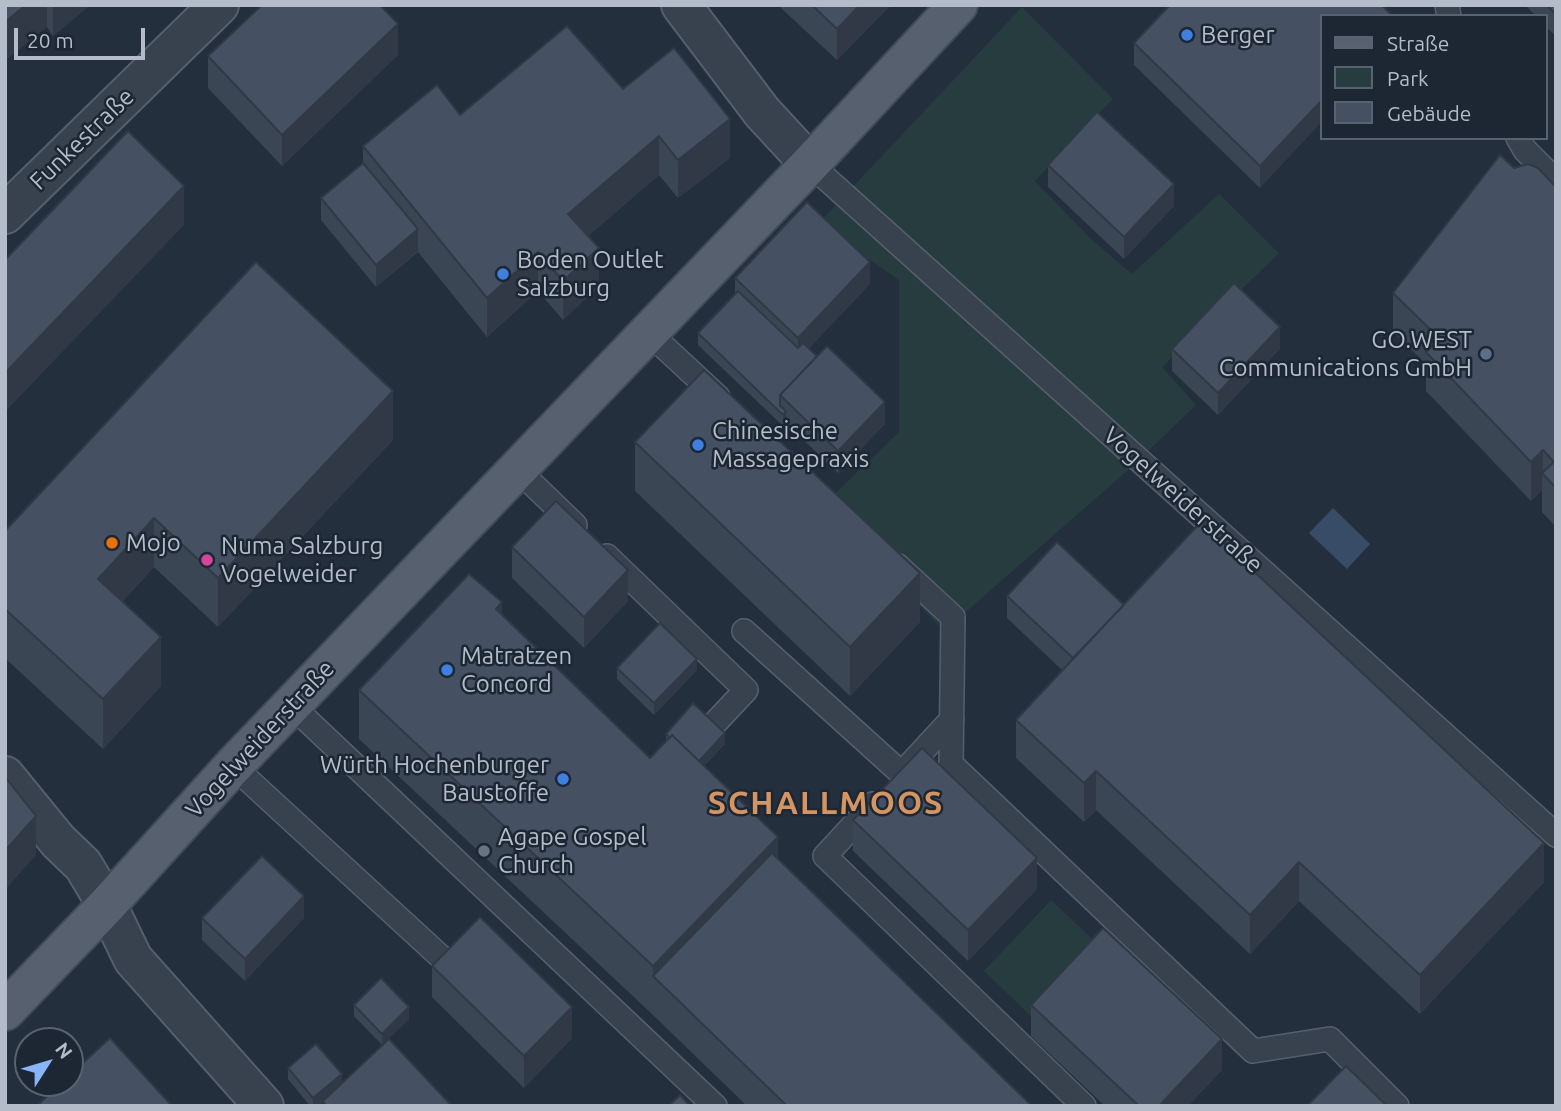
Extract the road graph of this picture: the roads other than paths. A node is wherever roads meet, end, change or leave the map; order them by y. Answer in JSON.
{"nodes":[{"id":1,"x":219,"y":5,"type":"edge"},
{"id":2,"x":681,"y":5,"type":"edge"},
{"id":3,"x":958,"y":5,"type":"edge"},
{"id":4,"x":1519,"y":140,"type":"edge"},
{"id":5,"x":810,"y":164,"type":"junction"},
{"id":6,"x":1556,"y":181,"type":"edge"},
{"id":7,"x":5,"y":214,"type":"edge"},
{"id":8,"x":648,"y":332,"type":"junction"},
{"id":9,"x":735,"y":413,"type":"edge"},
{"id":10,"x":517,"y":469,"type":"junction"},
{"id":11,"x":884,"y":552,"type":"edge"},
{"id":12,"x":744,"y":631,"type":"dead end"},
{"id":13,"x":291,"y":705,"type":"junction"},
{"id":14,"x":952,"y":719,"type":"junction"},
{"id":15,"x":715,"y":723,"type":"edge"},
{"id":16,"x":233,"y":766,"type":"junction"},
{"id":17,"x":901,"y":773,"type":"junction"},
{"id":18,"x":5,"y":776,"type":"edge"},
{"id":19,"x":1556,"y":835,"type":"edge"},
{"id":20,"x":107,"y":905,"type":"junction"},
{"id":21,"x":442,"y":958,"type":"edge"},
{"id":22,"x":5,"y":1011,"type":"edge"},
{"id":23,"x":264,"y":1106,"type":"edge"},
{"id":24,"x":715,"y":1106,"type":"edge"},
{"id":25,"x":1084,"y":1106,"type":"edge"},
{"id":26,"x":1397,"y":1106,"type":"edge"}],
"edges":[{"from":1,"to":7,"type":"street","name":"Funkestraße"},
{"from":2,"to":5,"type":"street"},
{"from":3,"to":5,"type":"main road","name":"Vogelweiderstraße"},
{"from":4,"to":6,"type":"lane"},
{"from":5,"to":8,"type":"main road","name":"Vogelweiderstraße"},
{"from":5,"to":19,"type":"lane","name":"Vogelweiderstraße"},
{"from":8,"to":9,"type":"lane"},
{"from":8,"to":10,"type":"main road","name":"Vogelweiderstraße"},
{"from":10,"to":13,"type":"main road","name":"Vogelweiderstraße"},
{"from":10,"to":15,"type":"lane"},
{"from":11,"to":14,"type":"lane"},
{"from":12,"to":17,"type":"lane"},
{"from":13,"to":16,"type":"main road","name":"Vogelweiderstraße"},
{"from":13,"to":24,"type":"lane"},
{"from":14,"to":17,"type":"lane"},
{"from":14,"to":26,"type":"lane"},
{"from":16,"to":20,"type":"main road","name":"Vogelweiderstraße"},
{"from":16,"to":21,"type":"lane"},
{"from":17,"to":25,"type":"lane"},
{"from":18,"to":20,"type":"street"},
{"from":20,"to":22,"type":"main road","name":"Vogelweiderstraße"},
{"from":20,"to":23,"type":"street"}]}
